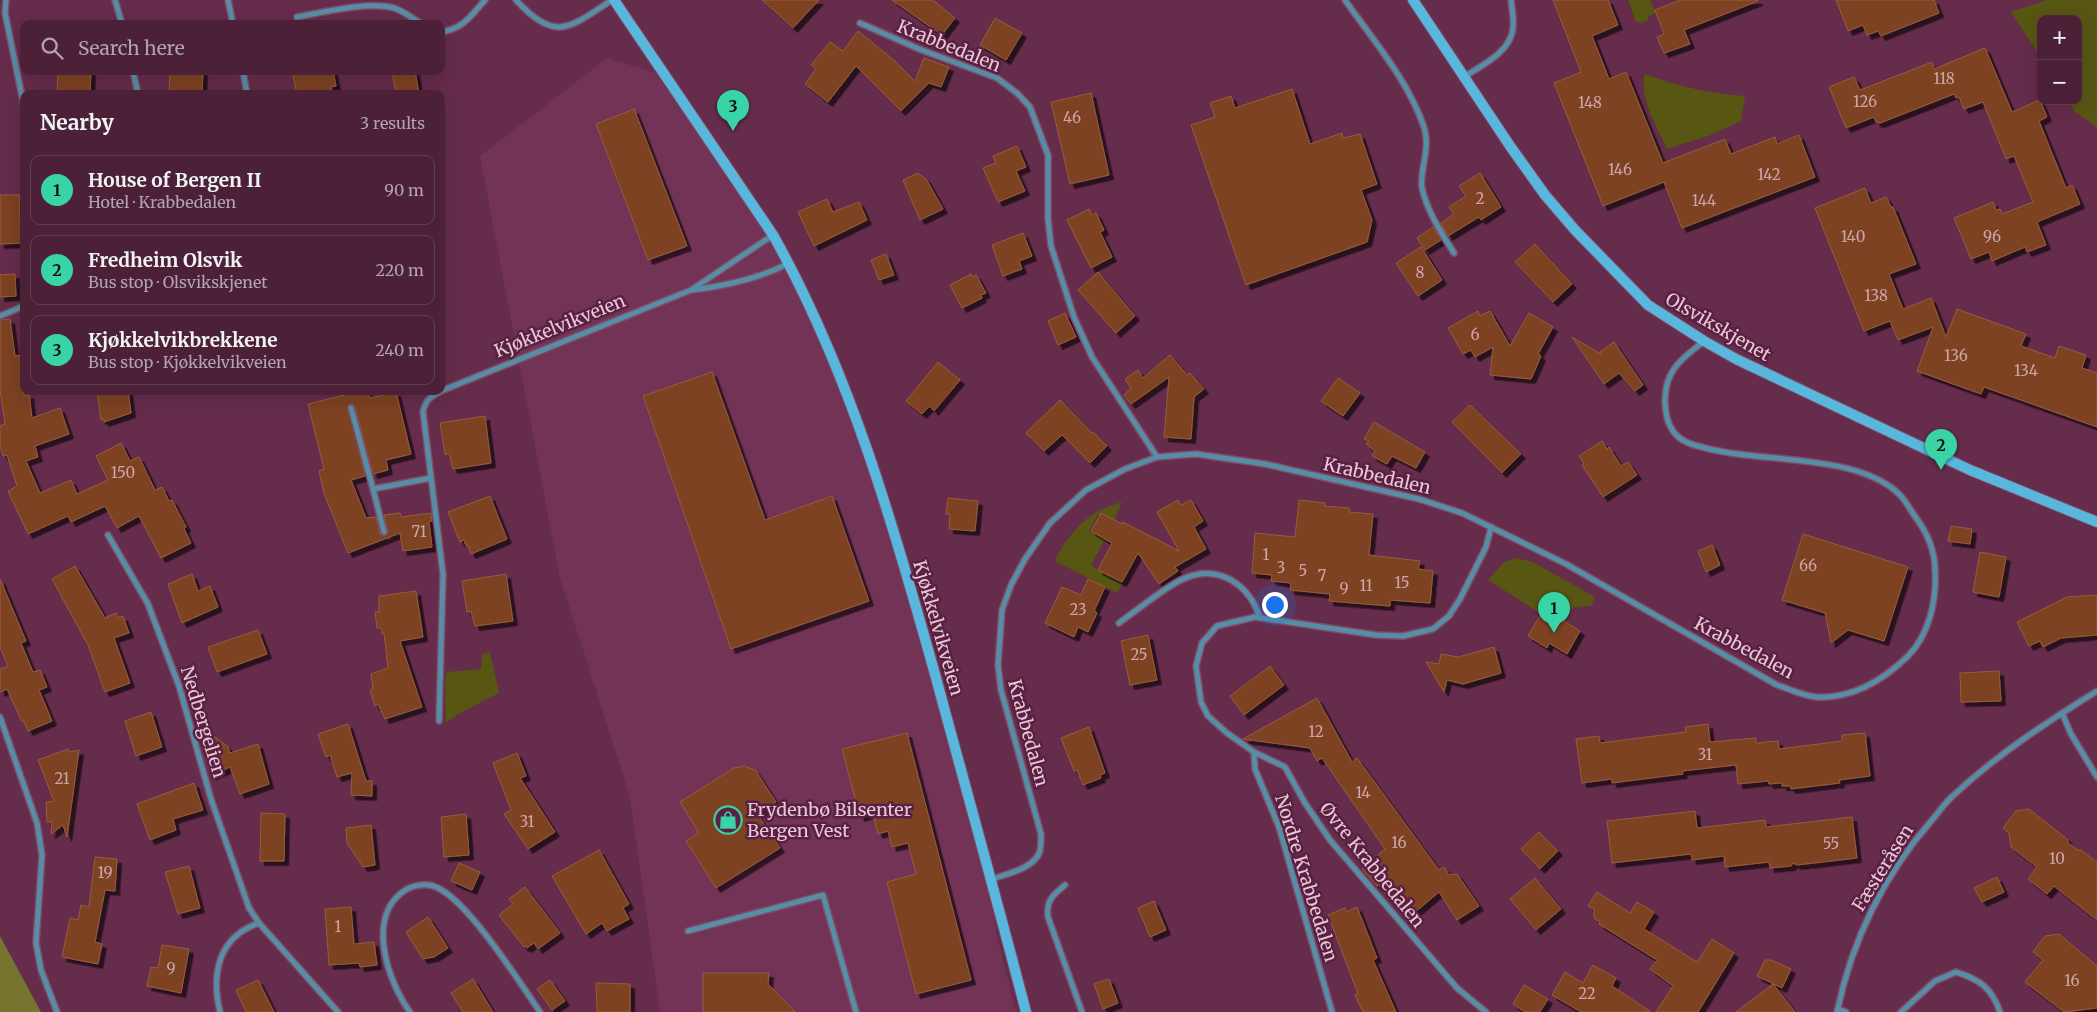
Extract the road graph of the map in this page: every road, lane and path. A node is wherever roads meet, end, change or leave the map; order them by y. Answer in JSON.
{"nodes":[{"id":1,"x":6,"y":0,"type":"edge"},
{"id":2,"x":115,"y":0,"type":"edge"},
{"id":3,"x":228,"y":0,"type":"edge"},
{"id":4,"x":485,"y":0,"type":"edge"},
{"id":5,"x":516,"y":0,"type":"edge"},
{"id":6,"x":613,"y":0,"type":"edge"},
{"id":7,"x":1345,"y":0,"type":"edge"},
{"id":8,"x":1413,"y":0,"type":"edge"},
{"id":9,"x":1511,"y":0,"type":"edge"},
{"id":10,"x":297,"y":17,"type":"dead end"},
{"id":11,"x":121,"y":20,"type":"edge"},
{"id":12,"x":232,"y":20,"type":"edge"},
{"id":13,"x":416,"y":20,"type":"edge"},
{"id":14,"x":860,"y":23,"type":"dead end"},
{"id":15,"x":445,"y":31,"type":"edge"},
{"id":16,"x":134,"y":75,"type":"edge"},
{"id":17,"x":244,"y":75,"type":"edge"},
{"id":18,"x":1464,"y":77,"type":"junction"},
{"id":19,"x":21,"y":90,"type":"edge"},
{"id":20,"x":137,"y":90,"type":"edge"},
{"id":21,"x":246,"y":90,"type":"edge"},
{"id":22,"x":774,"y":235,"type":"junction"},
{"id":23,"x":1454,"y":253,"type":"dead end"},
{"id":24,"x":789,"y":263,"type":"junction"},
{"id":25,"x":691,"y":290,"type":"junction"},
{"id":26,"x":20,"y":308,"type":"edge"},
{"id":27,"x":0,"y":316,"type":"edge"},
{"id":28,"x":1704,"y":341,"type":"junction"},
{"id":29,"x":445,"y":389,"type":"edge"},
{"id":30,"x":433,"y":395,"type":"edge"},
{"id":31,"x":351,"y":408,"type":"dead end"},
{"id":32,"x":1157,"y":457,"type":"junction"},
{"id":33,"x":431,"y":478,"type":"junction"},
{"id":34,"x":373,"y":489,"type":"junction"},
{"id":35,"x":2097,"y":522,"type":"edge"},
{"id":36,"x":1491,"y":528,"type":"junction"},
{"id":37,"x":384,"y":532,"type":"dead end"},
{"id":38,"x":108,"y":535,"type":"dead end"},
{"id":39,"x":1260,"y":618,"type":"junction"},
{"id":40,"x":1119,"y":623,"type":"dead end"},
{"id":41,"x":2097,"y":692,"type":"edge"},
{"id":42,"x":2062,"y":713,"type":"junction"},
{"id":43,"x":0,"y":717,"type":"edge"},
{"id":44,"x":439,"y":721,"type":"dead end"},
{"id":45,"x":1254,"y":752,"type":"junction"},
{"id":46,"x":2097,"y":777,"type":"edge"},
{"id":47,"x":992,"y":880,"type":"junction"},
{"id":48,"x":1065,"y":885,"type":"dead end"},
{"id":49,"x":259,"y":923,"type":"junction"},
{"id":50,"x":688,"y":931,"type":"dead end"},
{"id":51,"x":1837,"y":1010,"type":"edge"},
{"id":52,"x":57,"y":1012,"type":"edge"},
{"id":53,"x":220,"y":1012,"type":"edge"},
{"id":54,"x":338,"y":1012,"type":"edge"},
{"id":55,"x":410,"y":1012,"type":"edge"},
{"id":56,"x":540,"y":1012,"type":"edge"},
{"id":57,"x":856,"y":1012,"type":"edge"},
{"id":58,"x":1026,"y":1012,"type":"edge"},
{"id":59,"x":1082,"y":1012,"type":"edge"},
{"id":60,"x":1332,"y":1012,"type":"edge"},
{"id":61,"x":1486,"y":1012,"type":"edge"},
{"id":62,"x":1846,"y":1012,"type":"edge"},
{"id":63,"x":1902,"y":1012,"type":"edge"},
{"id":64,"x":2000,"y":1012,"type":"edge"}],
"edges":[{"from":1,"to":19,"type":"street"},
{"from":2,"to":11,"type":"street"},
{"from":3,"to":12,"type":"street"},
{"from":4,"to":15,"type":"street"},
{"from":5,"to":6,"type":"street"},
{"from":6,"to":22,"type":"main road","name":"Kjøkkelvikveien"},
{"from":7,"to":23,"type":"street"},
{"from":8,"to":18,"type":"main road","name":"Olsvikskjenet"},
{"from":9,"to":18,"type":"street"},
{"from":10,"to":13,"type":"street"},
{"from":14,"to":32,"type":"street","name":"Krabbedalen"},
{"from":16,"to":20,"type":"street"},
{"from":17,"to":21,"type":"street"},
{"from":18,"to":28,"type":"main road","name":"Olsvikskjenet"},
{"from":22,"to":24,"type":"main road","name":"Kjøkkelvikveien"},
{"from":22,"to":25,"type":"street","name":"Kjøkkelvikveien"},
{"from":24,"to":25,"type":"street","name":"Kjøkkelvikveien"},
{"from":24,"to":47,"type":"main road","name":"Kjøkkelvikveien"},
{"from":25,"to":29,"type":"street","name":"Kjøkkelvikveien"},
{"from":26,"to":27,"type":"street"},
{"from":28,"to":35,"type":"main road","name":"Olsvikskjenet"},
{"from":28,"to":36,"type":"street","name":"Krabbedalen"},
{"from":30,"to":33,"type":"street","name":"Kjøkkelvikveien"},
{"from":31,"to":34,"type":"street"},
{"from":32,"to":36,"type":"street","name":"Krabbedalen"},
{"from":32,"to":47,"type":"street","name":"Krabbedalen"},
{"from":33,"to":34,"type":"street"},
{"from":33,"to":44,"type":"street","name":"Kjøkkelvikveien"},
{"from":34,"to":37,"type":"street"},
{"from":36,"to":39,"type":"street","name":"Øvre Krabbedalen"},
{"from":38,"to":49,"type":"street","name":"Nedbergelien"},
{"from":39,"to":40,"type":"street"},
{"from":39,"to":45,"type":"street","name":"Øvre Krabbedalen"},
{"from":41,"to":42,"type":"street","name":"Fæsteråsen"},
{"from":42,"to":46,"type":"street"},
{"from":42,"to":51,"type":"street","name":"Fæsteråsen"},
{"from":43,"to":52,"type":"street"},
{"from":45,"to":60,"type":"street","name":"Nordre Krabbedalen"},
{"from":45,"to":61,"type":"street","name":"Øvre Krabbedalen"},
{"from":47,"to":58,"type":"main road","name":"Kjøkkelvikveien"},
{"from":48,"to":59,"type":"street"},
{"from":49,"to":53,"type":"street"},
{"from":49,"to":54,"type":"street","name":"Nedbergelien"},
{"from":50,"to":57,"type":"street"},
{"from":51,"to":62,"type":"street","name":"Fæsteråsen"},
{"from":55,"to":56,"type":"street"},
{"from":63,"to":64,"type":"street"}]}
